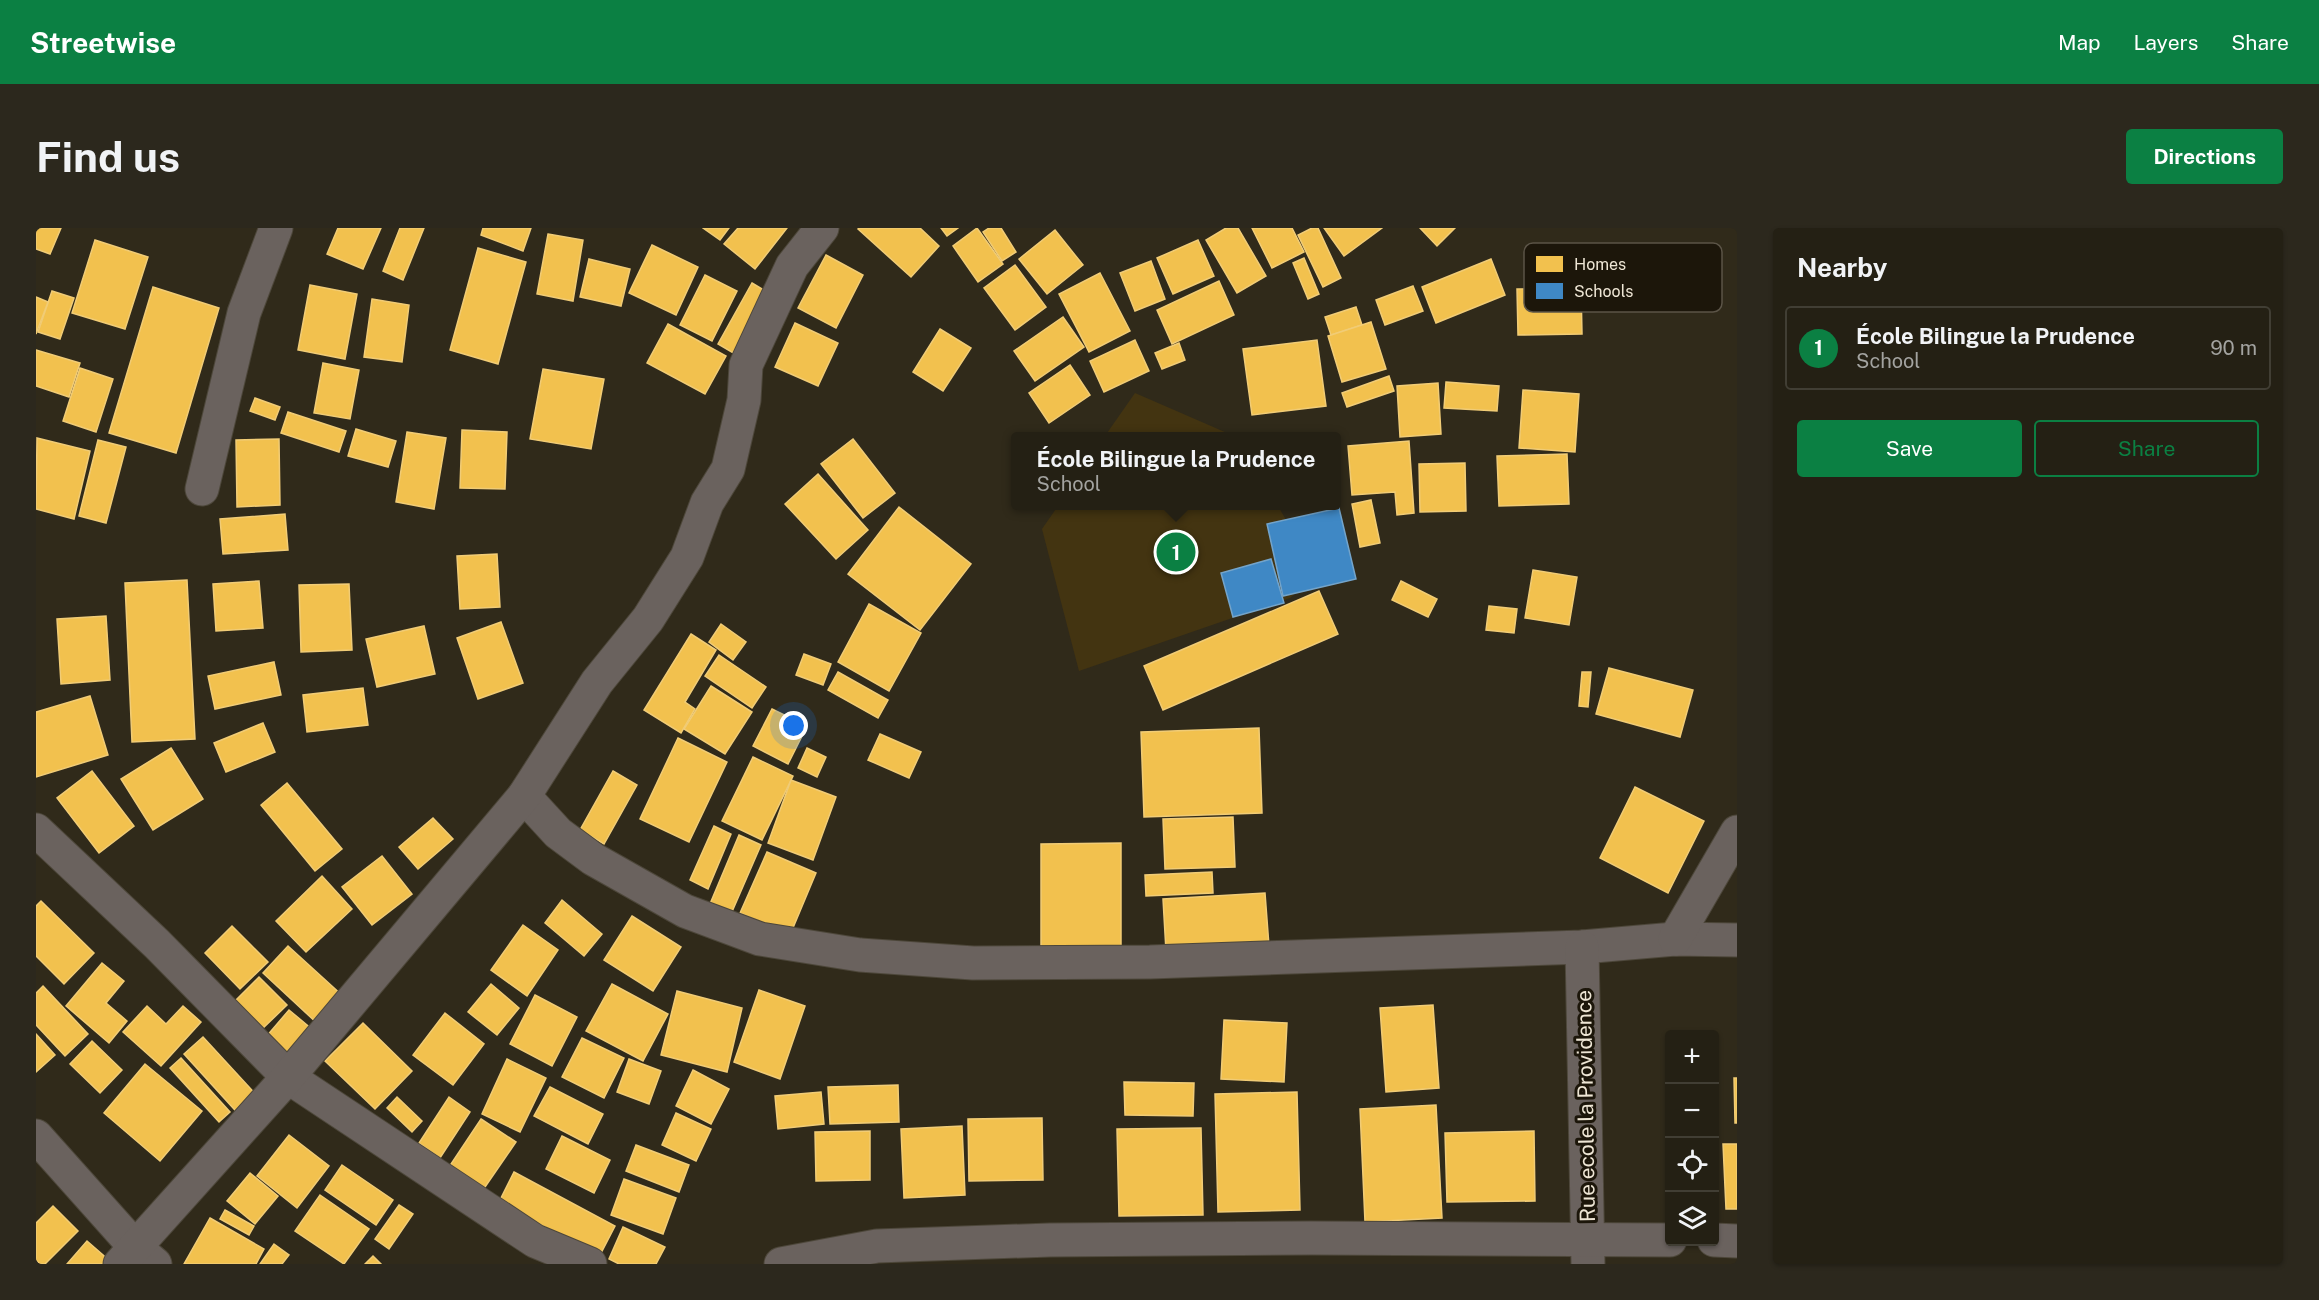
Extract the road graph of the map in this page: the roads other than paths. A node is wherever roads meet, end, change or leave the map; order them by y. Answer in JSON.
{"nodes":[{"id":1,"x":276,"y":228,"type":"edge"},
{"id":2,"x":822,"y":228,"type":"edge"},
{"id":3,"x":202,"y":489,"type":"dead end"},
{"id":4,"x":524,"y":796,"type":"junction"},
{"id":5,"x":36,"y":830,"type":"edge"},
{"id":6,"x":1737,"y":832,"type":"edge"},
{"id":7,"x":1675,"y":939,"type":"junction"},
{"id":8,"x":1737,"y":940,"type":"edge"},
{"id":9,"x":1582,"y":947,"type":"junction"},
{"id":10,"x":288,"y":1077,"type":"junction"},
{"id":11,"x":36,"y":1136,"type":"edge"},
{"id":12,"x":1719,"y":1240,"type":"edge"},
{"id":13,"x":1665,"y":1241,"type":"edge"},
{"id":14,"x":1737,"y":1241,"type":"edge"},
{"id":15,"x":1588,"y":1252,"type":"edge"},
{"id":16,"x":137,"y":1259,"type":"edge"},
{"id":17,"x":590,"y":1264,"type":"edge"},
{"id":18,"x":781,"y":1264,"type":"edge"}],
"edges":[{"from":1,"to":3,"type":"street"},
{"from":2,"to":4,"type":"street"},
{"from":4,"to":9,"type":"street"},
{"from":4,"to":10,"type":"street"},
{"from":5,"to":10,"type":"street"},
{"from":6,"to":7,"type":"street"},
{"from":7,"to":8,"type":"street"},
{"from":7,"to":9,"type":"street"},
{"from":9,"to":15,"type":"street","name":"Rue ecole la Providence"},
{"from":10,"to":16,"type":"street"},
{"from":10,"to":17,"type":"street"},
{"from":11,"to":16,"type":"street"},
{"from":12,"to":14,"type":"street"},
{"from":13,"to":15,"type":"street"},
{"from":15,"to":18,"type":"street"}]}
